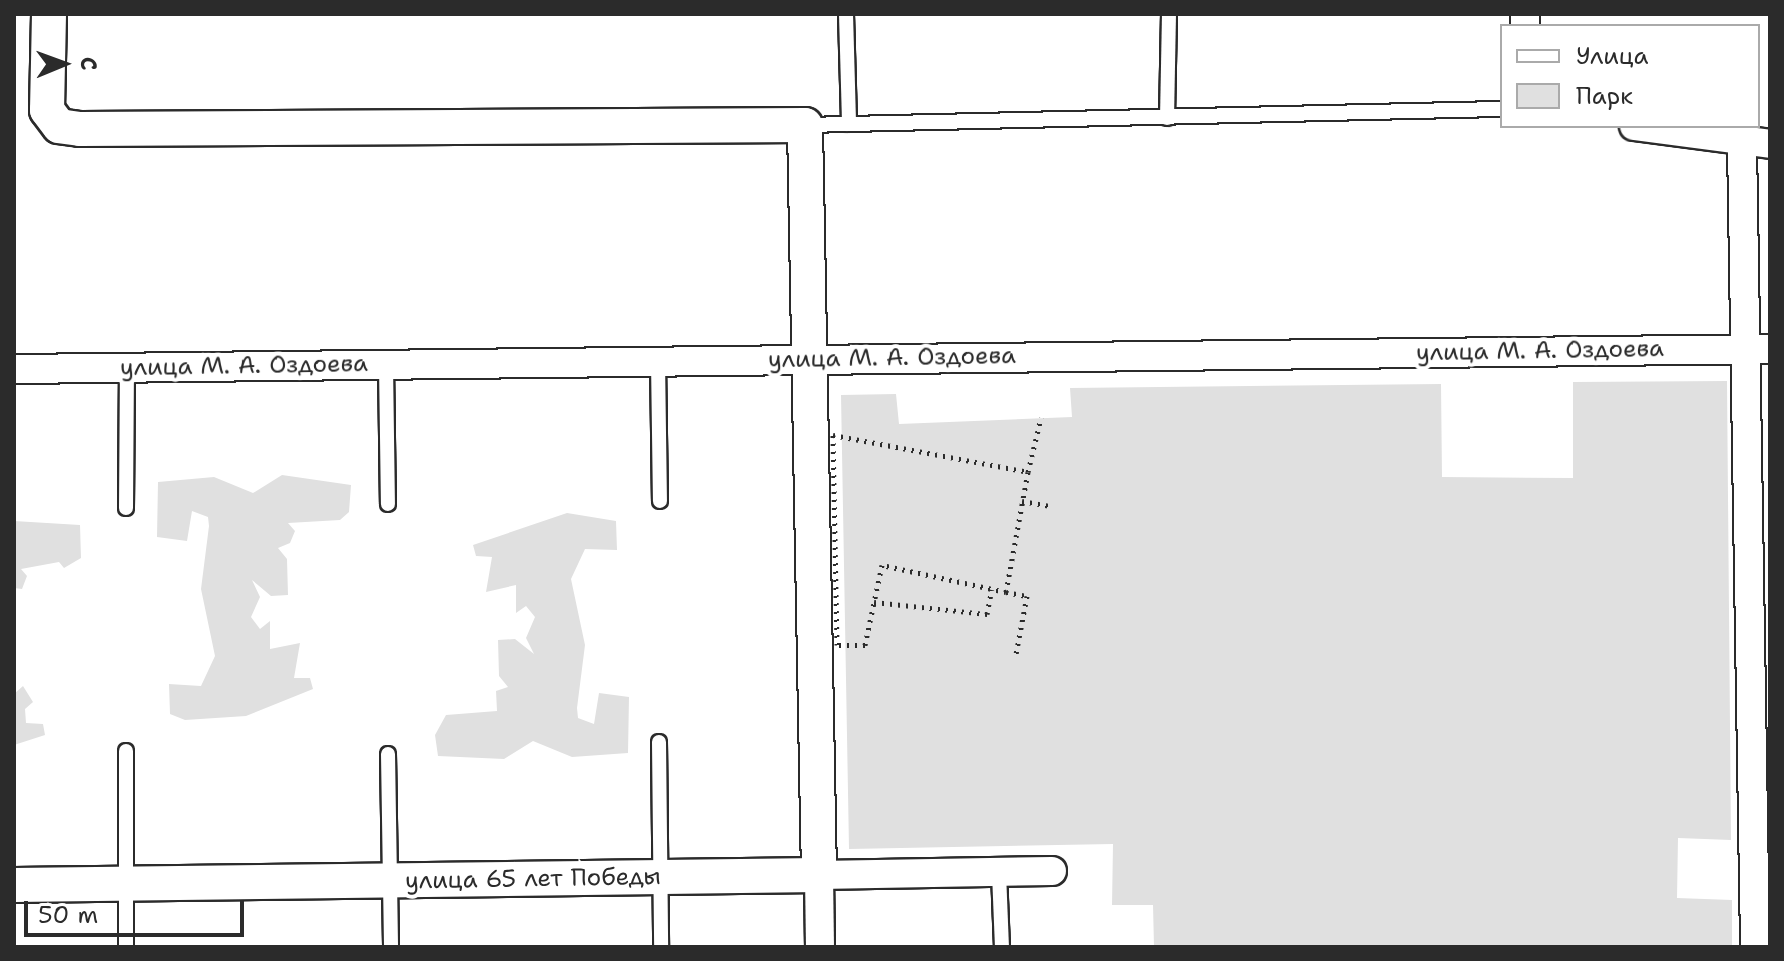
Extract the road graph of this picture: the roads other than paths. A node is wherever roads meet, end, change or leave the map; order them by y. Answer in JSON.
{"nodes":[{"id":1,"x":49,"y":14,"type":"edge"},
{"id":2,"x":846,"y":14,"type":"edge"},
{"id":3,"x":1169,"y":14,"type":"edge"},
{"id":4,"x":1500,"y":109,"type":"edge"},
{"id":5,"x":1167,"y":118,"type":"junction"},
{"id":6,"x":849,"y":124,"type":"junction"},
{"id":7,"x":805,"y":125,"type":"junction"},
{"id":8,"x":1648,"y":128,"type":"edge"},
{"id":9,"x":1756,"y":143,"type":"edge"},
{"id":10,"x":1758,"y":349,"type":"edge"},
{"id":11,"x":810,"y":359,"type":"junction"},
{"id":12,"x":658,"y":361,"type":"junction"},
{"id":13,"x":386,"y":365,"type":"junction"},
{"id":14,"x":127,"y":367,"type":"junction"},
{"id":15,"x":14,"y":369,"type":"edge"},
{"id":16,"x":660,"y":501,"type":"dead end"},
{"id":17,"x":388,"y":504,"type":"dead end"},
{"id":18,"x":126,"y":508,"type":"dead end"},
{"id":19,"x":659,"y":742,"type":"dead end"},
{"id":20,"x":126,"y":751,"type":"dead end"},
{"id":21,"x":388,"y":754,"type":"dead end"},
{"id":22,"x":1052,"y":871,"type":"dead end"},
{"id":23,"x":999,"y":873,"type":"junction"},
{"id":24,"x":819,"y":875,"type":"junction"},
{"id":25,"x":1762,"y":875,"type":"edge"},
{"id":26,"x":661,"y":877,"type":"junction"},
{"id":27,"x":390,"y":881,"type":"junction"},
{"id":28,"x":126,"y":884,"type":"junction"},
{"id":29,"x":14,"y":885,"type":"edge"},
{"id":30,"x":126,"y":947,"type":"edge"},
{"id":31,"x":391,"y":947,"type":"edge"},
{"id":32,"x":661,"y":947,"type":"edge"},
{"id":33,"x":820,"y":947,"type":"edge"},
{"id":34,"x":1002,"y":947,"type":"edge"},
{"id":35,"x":1755,"y":947,"type":"edge"}],
"edges":[{"from":1,"to":7,"type":"street"},
{"from":2,"to":6,"type":"lane"},
{"from":3,"to":5,"type":"lane"},
{"from":4,"to":5,"type":"lane"},
{"from":5,"to":6,"type":"lane"},
{"from":6,"to":7,"type":"lane"},
{"from":7,"to":11,"type":"street"},
{"from":8,"to":9,"type":"street"},
{"from":9,"to":10,"type":"street"},
{"from":10,"to":11,"type":"street","name":"улица М. А. Оздоева"},
{"from":10,"to":25,"type":"street"},
{"from":11,"to":12,"type":"street","name":"улица М. А. Оздоева"},
{"from":11,"to":24,"type":"street"},
{"from":12,"to":13,"type":"street","name":"улица М. А. Оздоева"},
{"from":12,"to":16,"type":"lane"},
{"from":13,"to":14,"type":"street","name":"улица М. А. Оздоева"},
{"from":13,"to":17,"type":"lane"},
{"from":14,"to":15,"type":"street","name":"улица М. А. Оздоева"},
{"from":14,"to":18,"type":"lane"},
{"from":19,"to":26,"type":"lane"},
{"from":20,"to":28,"type":"lane"},
{"from":21,"to":27,"type":"lane"},
{"from":22,"to":23,"type":"street","name":"улица 65 лет Победы"},
{"from":23,"to":24,"type":"street","name":"улица 65 лет Победы"},
{"from":23,"to":34,"type":"lane"},
{"from":24,"to":26,"type":"street","name":"улица 65 лет Победы"},
{"from":24,"to":33,"type":"street"},
{"from":25,"to":35,"type":"street"},
{"from":26,"to":27,"type":"street","name":"улица 65 лет Победы"},
{"from":26,"to":32,"type":"lane"},
{"from":27,"to":28,"type":"street","name":"улица 65 лет Победы"},
{"from":27,"to":31,"type":"lane"},
{"from":28,"to":29,"type":"street","name":"улица 65 лет Победы"},
{"from":28,"to":30,"type":"lane"}]}
